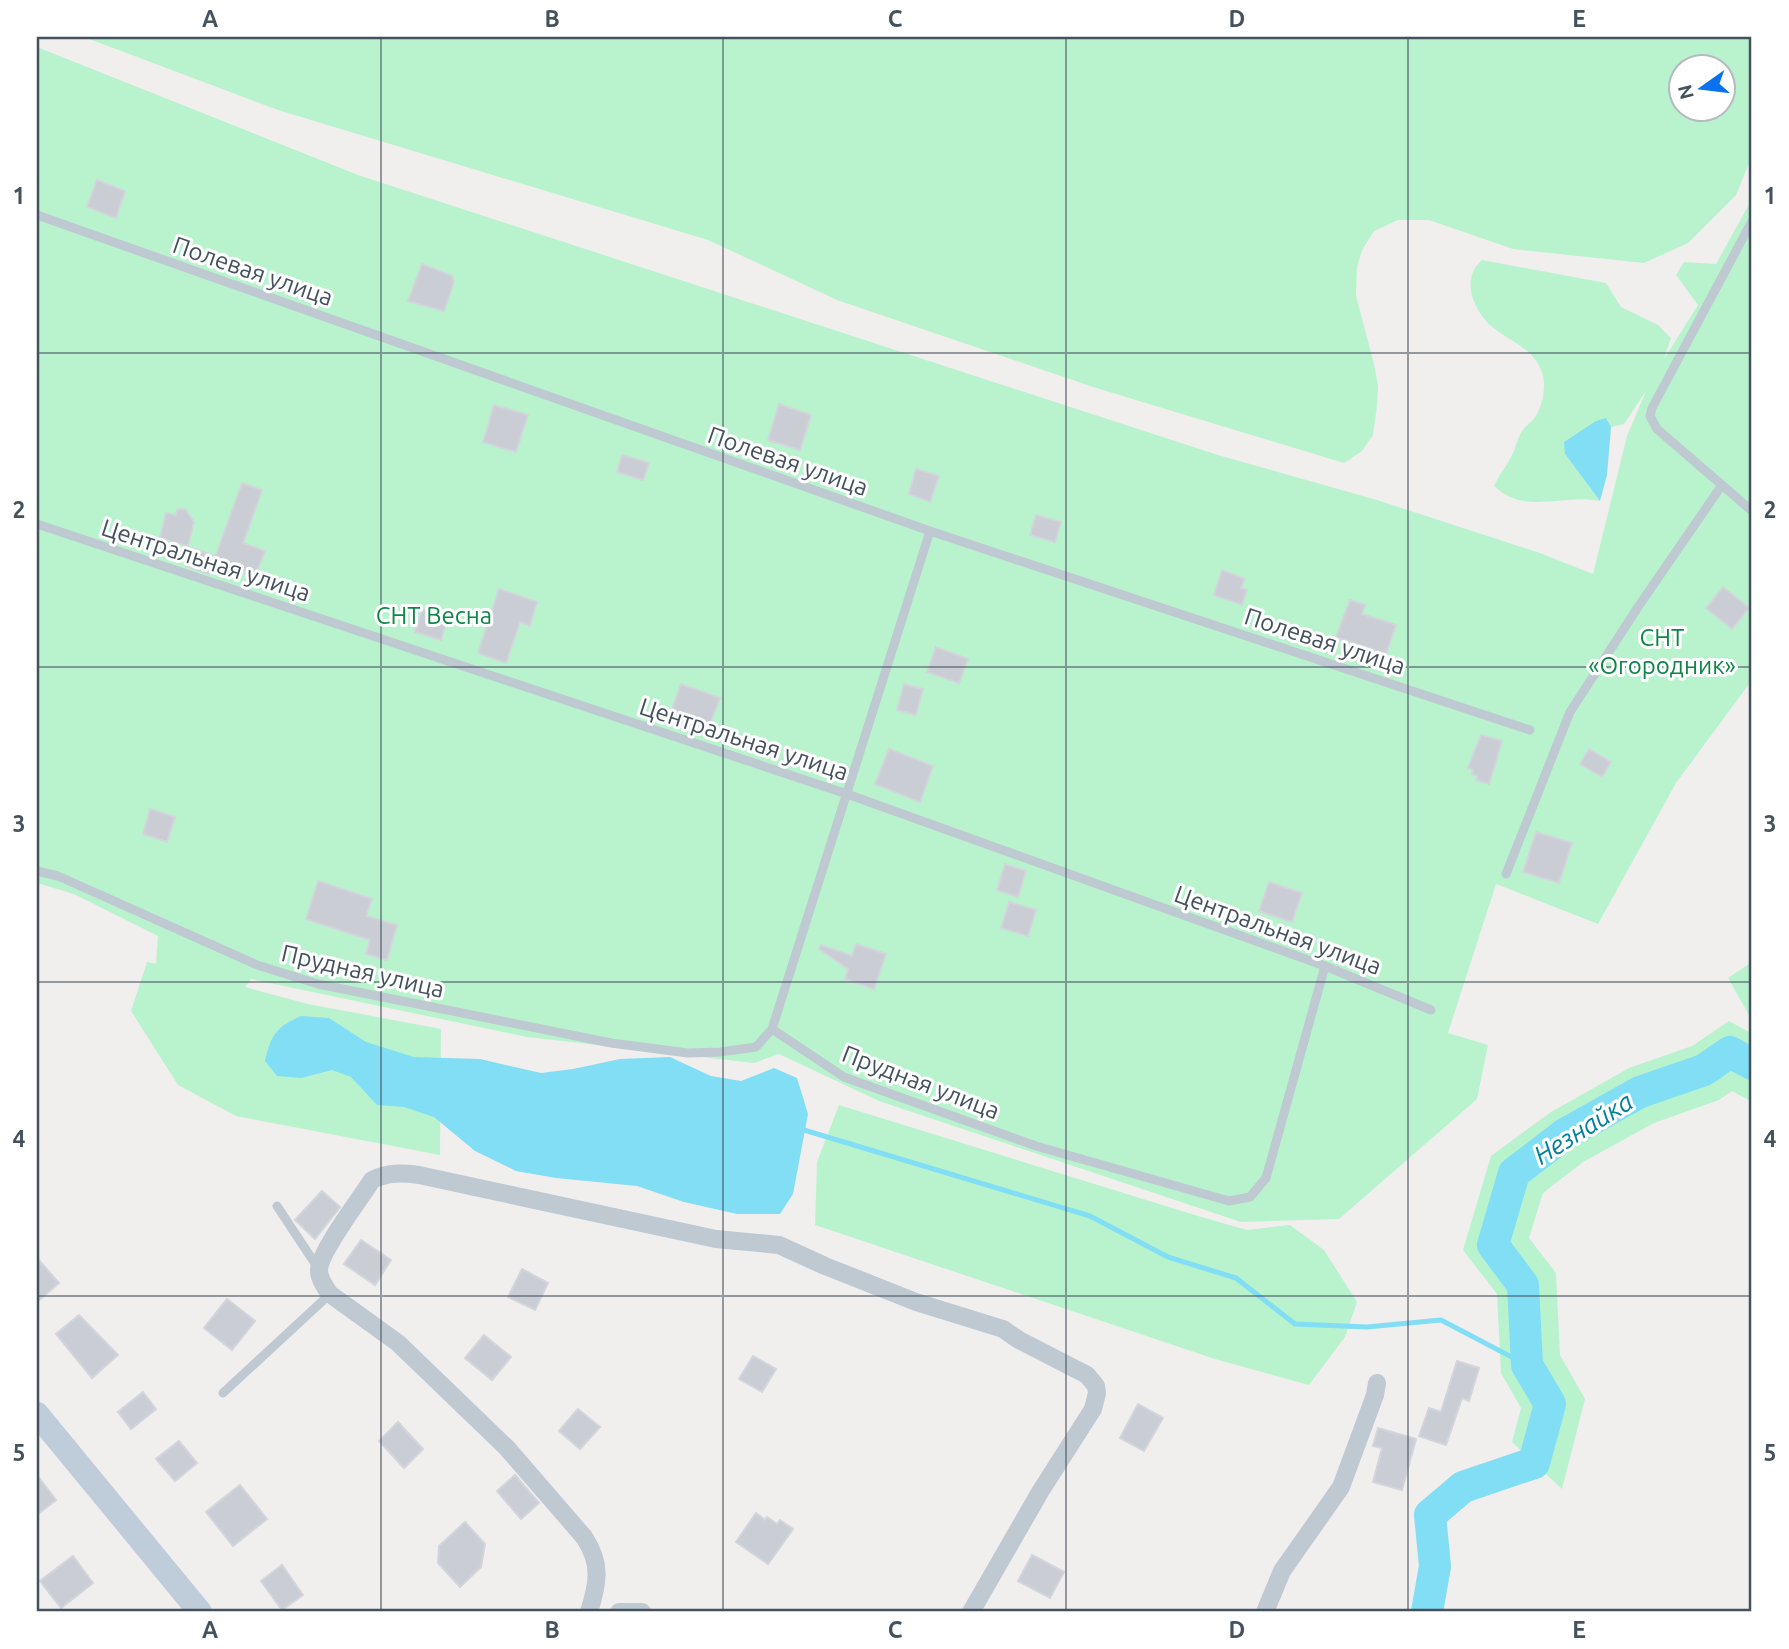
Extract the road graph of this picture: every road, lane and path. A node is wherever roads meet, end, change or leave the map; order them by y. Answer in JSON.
{"nodes":[{"id":1,"x":37,"y":215,"type":"edge"},
{"id":2,"x":1752,"y":221,"type":"edge"},
{"id":3,"x":1749,"y":238,"type":"edge"},
{"id":4,"x":1722,"y":485,"type":"junction"},
{"id":5,"x":1752,"y":511,"type":"edge"},
{"id":6,"x":37,"y":524,"type":"edge"},
{"id":7,"x":930,"y":531,"type":"junction"},
{"id":8,"x":1530,"y":730,"type":"dead end"},
{"id":9,"x":847,"y":794,"type":"junction"},
{"id":10,"x":37,"y":870,"type":"edge"},
{"id":11,"x":1506,"y":874,"type":"dead end"},
{"id":12,"x":1325,"y":966,"type":"junction"},
{"id":13,"x":1432,"y":1010,"type":"dead end"},
{"id":14,"x":772,"y":1029,"type":"junction"},
{"id":15,"x":277,"y":1206,"type":"dead end"},
{"id":16,"x":319,"y":1269,"type":"junction"},
{"id":17,"x":330,"y":1294,"type":"junction"},
{"id":18,"x":1377,"y":1383,"type":"dead end"},
{"id":19,"x":223,"y":1393,"type":"dead end"},
{"id":20,"x":37,"y":1414,"type":"edge"},
{"id":21,"x":200,"y":1612,"type":"edge"},
{"id":22,"x":589,"y":1612,"type":"edge"},
{"id":23,"x":619,"y":1612,"type":"edge"},
{"id":24,"x":642,"y":1612,"type":"edge"},
{"id":25,"x":971,"y":1612,"type":"edge"},
{"id":26,"x":1265,"y":1612,"type":"edge"}],
"edges":[{"from":1,"to":7,"type":"lane","name":"Полевая улица"},
{"from":2,"to":3,"type":"lane"},
{"from":3,"to":4,"type":"lane"},
{"from":4,"to":5,"type":"lane"},
{"from":4,"to":11,"type":"lane"},
{"from":6,"to":9,"type":"lane","name":"Центральная улица"},
{"from":7,"to":8,"type":"lane","name":"Полевая улица"},
{"from":7,"to":9,"type":"lane"},
{"from":9,"to":12,"type":"lane","name":"Центральная улица"},
{"from":9,"to":14,"type":"lane"},
{"from":10,"to":14,"type":"lane","name":"Прудная улица"},
{"from":12,"to":13,"type":"lane","name":"Центральная улица"},
{"from":12,"to":14,"type":"lane","name":"Прудная улица"},
{"from":15,"to":16,"type":"lane"},
{"from":16,"to":17,"type":"street"},
{"from":16,"to":25,"type":"street"},
{"from":17,"to":19,"type":"lane"},
{"from":17,"to":22,"type":"street"},
{"from":18,"to":26,"type":"street"},
{"from":20,"to":21,"type":"main road"},
{"from":23,"to":24,"type":"street"}]}
